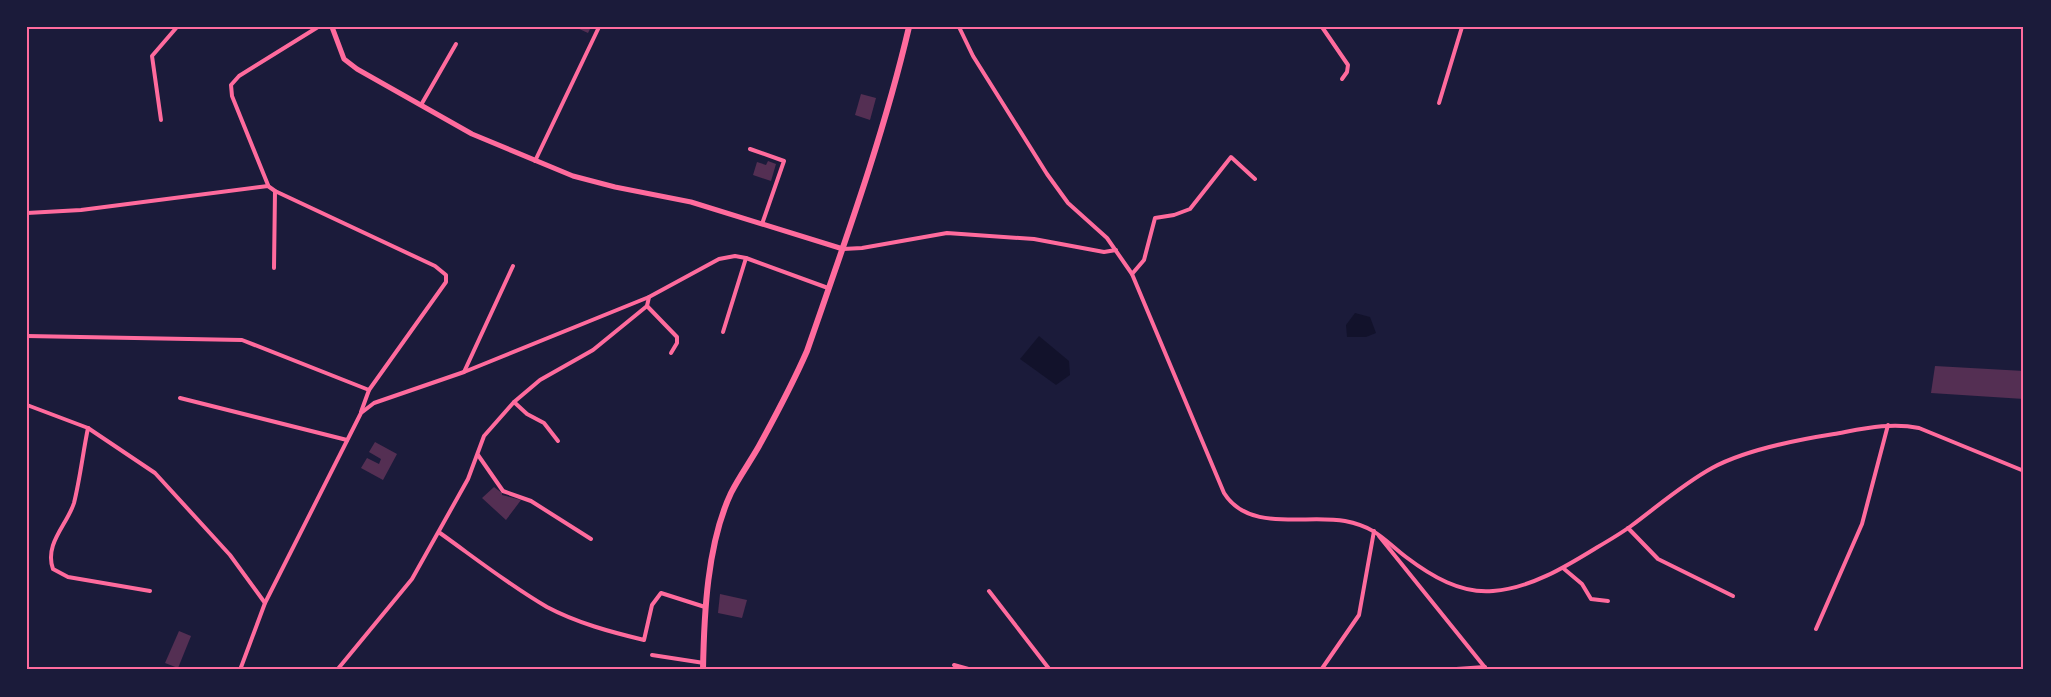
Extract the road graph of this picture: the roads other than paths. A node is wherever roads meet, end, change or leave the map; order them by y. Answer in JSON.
{"nodes":[{"id":1,"x":177,"y":27,"type":"edge"},
{"id":2,"x":318,"y":27,"type":"edge"},
{"id":3,"x":332,"y":27,"type":"edge"},
{"id":4,"x":599,"y":27,"type":"edge"},
{"id":5,"x":909,"y":27,"type":"edge"},
{"id":6,"x":959,"y":27,"type":"edge"},
{"id":7,"x":1322,"y":27,"type":"edge"},
{"id":8,"x":1462,"y":27,"type":"edge"},
{"id":9,"x":456,"y":45,"type":"dead end"},
{"id":10,"x":1342,"y":79,"type":"dead end"},
{"id":11,"x":1439,"y":103,"type":"dead end"},
{"id":12,"x":420,"y":105,"type":"junction"},
{"id":13,"x":161,"y":120,"type":"dead end"},
{"id":14,"x":750,"y":149,"type":"dead end"},
{"id":15,"x":535,"y":161,"type":"junction"},
{"id":16,"x":1255,"y":179,"type":"dead end"},
{"id":17,"x":268,"y":186,"type":"junction"},
{"id":18,"x":275,"y":191,"type":"junction"},
{"id":19,"x":27,"y":213,"type":"edge"},
{"id":20,"x":762,"y":224,"type":"junction"},
{"id":21,"x":843,"y":249,"type":"junction"},
{"id":22,"x":1116,"y":250,"type":"junction"},
{"id":23,"x":746,"y":258,"type":"junction"},
{"id":24,"x":513,"y":266,"type":"dead end"},
{"id":25,"x":274,"y":268,"type":"dead end"},
{"id":26,"x":1132,"y":274,"type":"junction"},
{"id":27,"x":829,"y":288,"type":"junction"},
{"id":28,"x":649,"y":297,"type":"junction"},
{"id":29,"x":646,"y":306,"type":"junction"},
{"id":30,"x":723,"y":332,"type":"dead end"},
{"id":31,"x":27,"y":336,"type":"edge"},
{"id":32,"x":671,"y":353,"type":"dead end"},
{"id":33,"x":464,"y":372,"type":"junction"},
{"id":34,"x":369,"y":390,"type":"junction"},
{"id":35,"x":180,"y":398,"type":"dead end"},
{"id":36,"x":514,"y":402,"type":"junction"},
{"id":37,"x":27,"y":405,"type":"edge"},
{"id":38,"x":361,"y":413,"type":"junction"},
{"id":39,"x":1888,"y":424,"type":"junction"},
{"id":40,"x":88,"y":428,"type":"junction"},
{"id":41,"x":347,"y":440,"type":"junction"},
{"id":42,"x":558,"y":441,"type":"dead end"},
{"id":43,"x":478,"y":455,"type":"junction"},
{"id":44,"x":2024,"y":471,"type":"edge"},
{"id":45,"x":1628,"y":528,"type":"junction"},
{"id":46,"x":1374,"y":531,"type":"junction"},
{"id":47,"x":440,"y":533,"type":"junction"},
{"id":48,"x":591,"y":539,"type":"dead end"},
{"id":49,"x":1563,"y":568,"type":"junction"},
{"id":50,"x":150,"y":591,"type":"dead end"},
{"id":51,"x":989,"y":591,"type":"dead end"},
{"id":52,"x":1733,"y":596,"type":"dead end"},
{"id":53,"x":1608,"y":601,"type":"dead end"},
{"id":54,"x":265,"y":603,"type":"junction"},
{"id":55,"x":705,"y":607,"type":"junction"},
{"id":56,"x":1816,"y":629,"type":"dead end"},
{"id":57,"x":652,"y":655,"type":"dead end"},
{"id":58,"x":703,"y":666,"type":"edge"},
{"id":59,"x":954,"y":666,"type":"dead end"},
{"id":60,"x":1486,"y":669,"type":"edge"},
{"id":61,"x":240,"y":670,"type":"edge"},
{"id":62,"x":337,"y":670,"type":"edge"},
{"id":63,"x":972,"y":670,"type":"edge"},
{"id":64,"x":1050,"y":670,"type":"edge"},
{"id":65,"x":1321,"y":670,"type":"edge"},
{"id":66,"x":1442,"y":670,"type":"edge"}],
"edges":[{"from":1,"to":13,"type":"street"},
{"from":2,"to":17,"type":"street"},
{"from":3,"to":12,"type":"street"},
{"from":4,"to":15,"type":"street"},
{"from":5,"to":21,"type":"main road"},
{"from":6,"to":22,"type":"street"},
{"from":7,"to":10,"type":"street"},
{"from":8,"to":11,"type":"street"},
{"from":9,"to":12,"type":"street"},
{"from":12,"to":15,"type":"street"},
{"from":14,"to":20,"type":"street"},
{"from":15,"to":20,"type":"street"},
{"from":16,"to":26,"type":"street"},
{"from":17,"to":18,"type":"street"},
{"from":17,"to":19,"type":"street"},
{"from":18,"to":25,"type":"street"},
{"from":18,"to":34,"type":"street"},
{"from":20,"to":21,"type":"street"},
{"from":21,"to":22,"type":"street"},
{"from":21,"to":27,"type":"main road"},
{"from":22,"to":26,"type":"street"},
{"from":23,"to":27,"type":"street"},
{"from":23,"to":28,"type":"street"},
{"from":23,"to":30,"type":"street"},
{"from":24,"to":33,"type":"street"},
{"from":26,"to":46,"type":"street"},
{"from":27,"to":55,"type":"main road"},
{"from":28,"to":29,"type":"street"},
{"from":28,"to":33,"type":"street"},
{"from":29,"to":32,"type":"street"},
{"from":29,"to":36,"type":"street"},
{"from":31,"to":34,"type":"street"},
{"from":33,"to":38,"type":"street"},
{"from":34,"to":38,"type":"street"},
{"from":35,"to":41,"type":"street"},
{"from":36,"to":42,"type":"street"},
{"from":36,"to":43,"type":"street"},
{"from":37,"to":40,"type":"street"},
{"from":38,"to":41,"type":"street"},
{"from":39,"to":44,"type":"street"},
{"from":39,"to":45,"type":"street"},
{"from":39,"to":56,"type":"street"},
{"from":40,"to":50,"type":"street"},
{"from":40,"to":54,"type":"street"},
{"from":41,"to":54,"type":"street"},
{"from":43,"to":47,"type":"street"},
{"from":43,"to":48,"type":"street"},
{"from":45,"to":49,"type":"street"},
{"from":45,"to":52,"type":"street"},
{"from":46,"to":49,"type":"street"},
{"from":46,"to":60,"type":"street"},
{"from":46,"to":65,"type":"street"},
{"from":47,"to":55,"type":"street"},
{"from":47,"to":62,"type":"street"},
{"from":49,"to":53,"type":"street"},
{"from":51,"to":64,"type":"street"},
{"from":54,"to":61,"type":"street"},
{"from":55,"to":58,"type":"main road"},
{"from":57,"to":58,"type":"street"},
{"from":59,"to":63,"type":"street"},
{"from":60,"to":66,"type":"street"}]}
